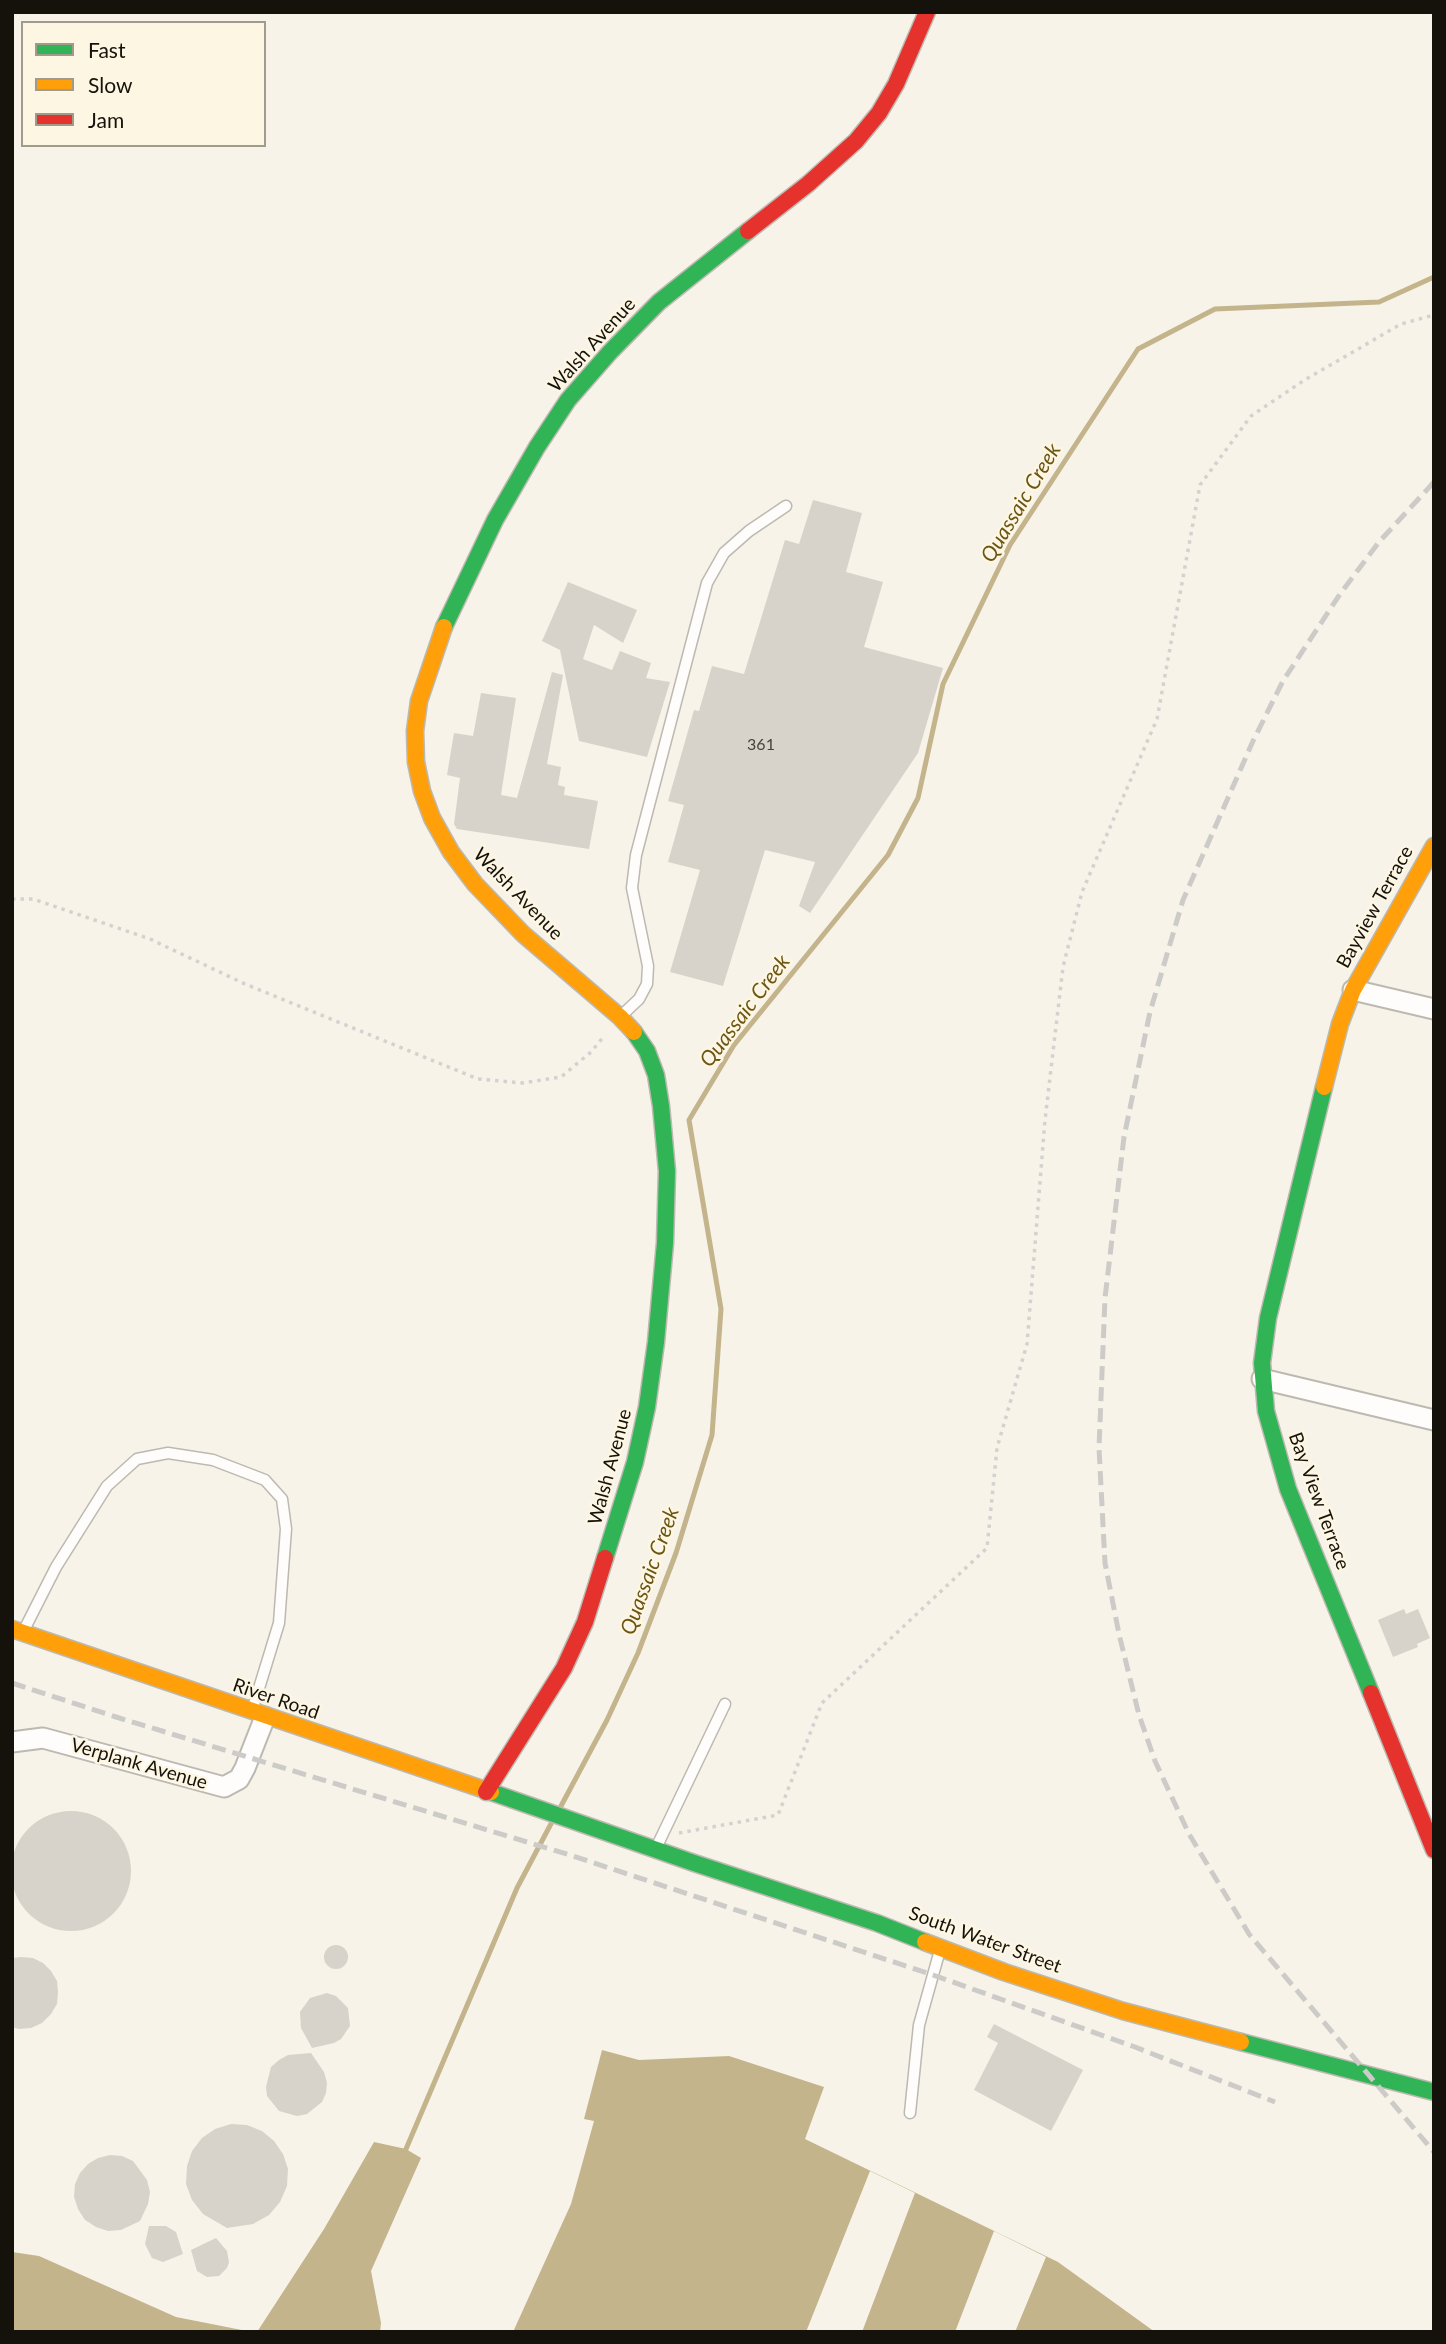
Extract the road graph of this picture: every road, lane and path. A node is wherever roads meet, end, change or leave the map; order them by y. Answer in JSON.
{"nodes":[{"id":1,"x":927,"y":12,"type":"edge"},
{"id":2,"x":1434,"y":315,"type":"edge"},
{"id":3,"x":786,"y":506,"type":"dead end"},
{"id":4,"x":1434,"y":846,"type":"edge"},
{"id":5,"x":12,"y":899,"type":"edge"},
{"id":6,"x":1353,"y":990,"type":"junction"},
{"id":7,"x":1434,"y":1009,"type":"edge"},
{"id":8,"x":620,"y":1017,"type":"junction"},
{"id":9,"x":1262,"y":1379,"type":"junction"},
{"id":10,"x":1434,"y":1420,"type":"edge"},
{"id":11,"x":17,"y":1631,"type":"edge"},
{"id":12,"x":725,"y":1704,"type":"dead end"},
{"id":13,"x":258,"y":1715,"type":"junction"},
{"id":14,"x":12,"y":1742,"type":"edge"},
{"id":15,"x":486,"y":1792,"type":"junction"},
{"id":16,"x":528,"y":1805,"type":"joint"},
{"id":17,"x":657,"y":1850,"type":"junction"},
{"id":18,"x":1434,"y":1850,"type":"edge"},
{"id":19,"x":941,"y":1946,"type":"junction"},
{"id":20,"x":1434,"y":2092,"type":"edge"},
{"id":21,"x":910,"y":2113,"type":"dead end"}],
"edges":[{"from":1,"to":8,"type":"street","name":"Walsh Avenue"},
{"from":2,"to":17,"type":"path"},
{"from":3,"to":8,"type":"lane"},
{"from":4,"to":6,"type":"street","name":"Bayview Terrace"},
{"from":5,"to":8,"type":"path"},
{"from":6,"to":7,"type":"street"},
{"from":6,"to":9,"type":"street","name":"Bay View Terrace"},
{"from":8,"to":15,"type":"street","name":"Walsh Avenue"},
{"from":9,"to":10,"type":"street"},
{"from":9,"to":18,"type":"street","name":"Bay View Terrace"},
{"from":11,"to":13,"type":"street","name":"River Road"},
{"from":11,"to":13,"type":"lane"},
{"from":12,"to":17,"type":"lane"},
{"from":13,"to":14,"type":"street","name":"Verplank Avenue"},
{"from":13,"to":15,"type":"street","name":"River Road"},
{"from":15,"to":16,"type":"street","name":"River Road"},
{"from":16,"to":17,"type":"street","name":"South Water Street"},
{"from":17,"to":19,"type":"street","name":"South Water Street"},
{"from":19,"to":20,"type":"street","name":"South Water Street"},
{"from":19,"to":21,"type":"lane"}]}
